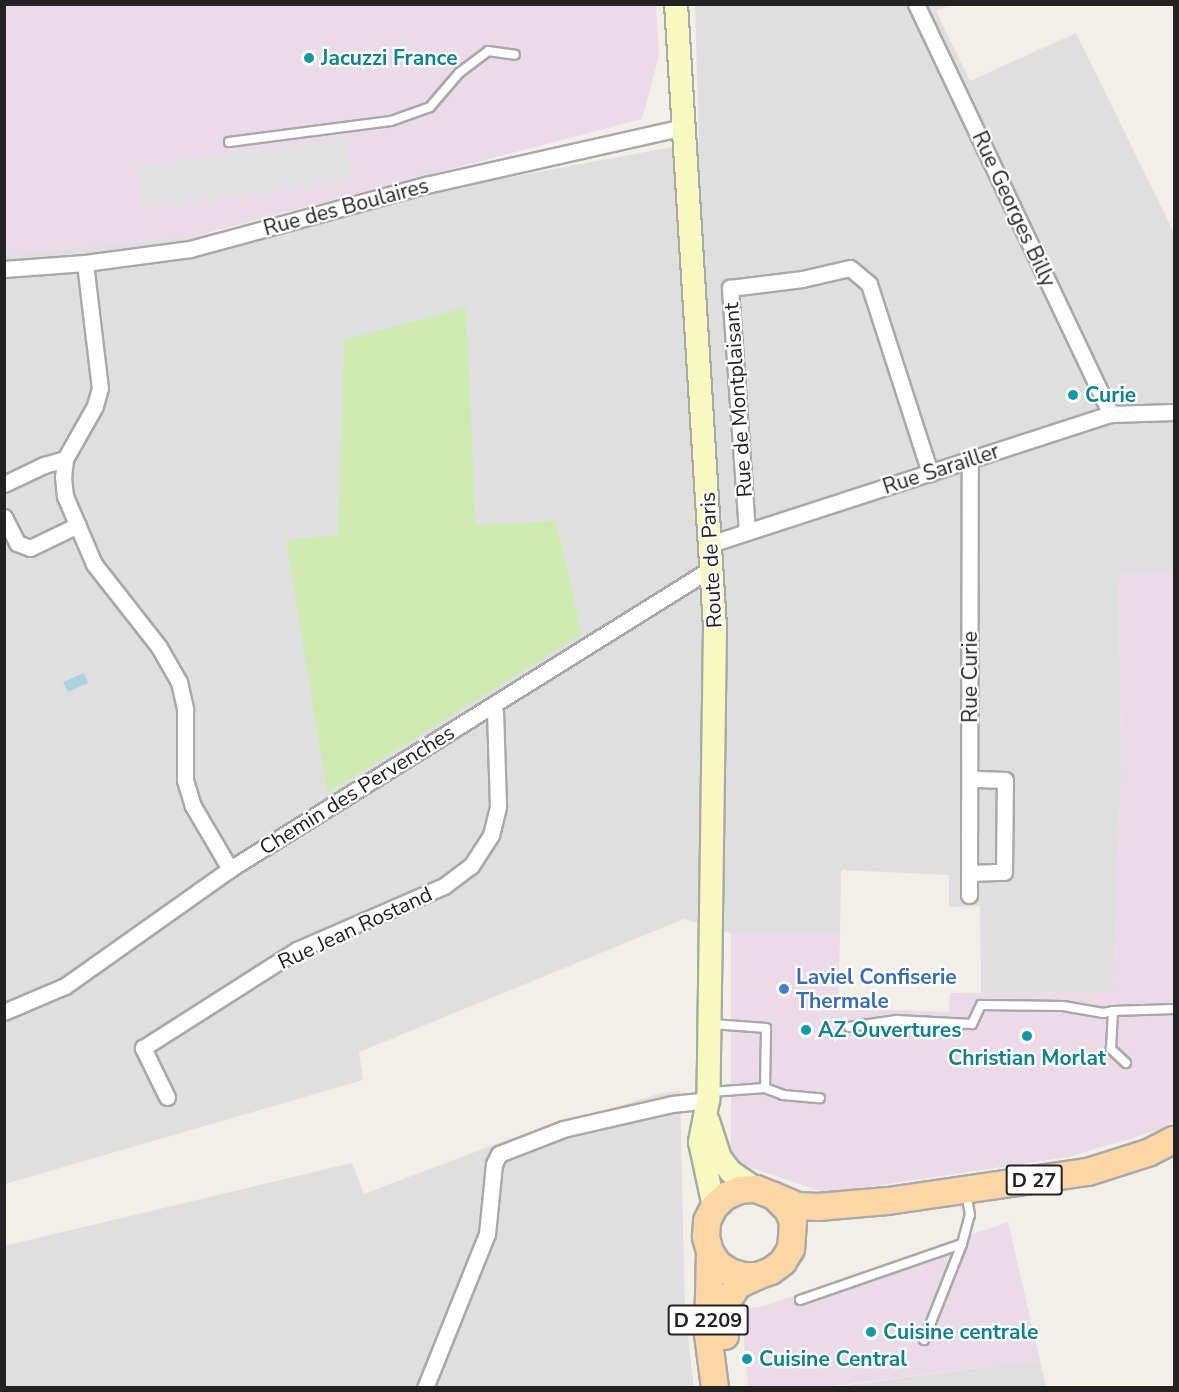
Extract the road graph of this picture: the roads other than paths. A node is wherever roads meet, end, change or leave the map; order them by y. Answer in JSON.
{"nodes":[{"id":1,"x":676,"y":4,"type":"edge"},
{"id":2,"x":916,"y":4,"type":"edge"},
{"id":3,"x":515,"y":55,"type":"dead end"},
{"id":4,"x":684,"y":127,"type":"junction"},
{"id":5,"x":229,"y":142,"type":"dead end"},
{"id":6,"x":85,"y":263,"type":"junction"},
{"id":7,"x":4,"y":269,"type":"edge"},
{"id":8,"x":1174,"y":412,"type":"edge"},
{"id":9,"x":1111,"y":414,"type":"junction"},
{"id":10,"x":65,"y":459,"type":"junction"},
{"id":11,"x":970,"y":460,"type":"junction"},
{"id":12,"x":930,"y":473,"type":"junction"},
{"id":13,"x":4,"y":484,"type":"edge"},
{"id":14,"x":4,"y":518,"type":"edge"},
{"id":15,"x":78,"y":525,"type":"junction"},
{"id":16,"x":747,"y":532,"type":"junction"},
{"id":17,"x":710,"y":544,"type":"junction"},
{"id":18,"x":712,"y":568,"type":"junction"},
{"id":19,"x":493,"y":707,"type":"junction"},
{"id":20,"x":969,"y":779,"type":"junction"},
{"id":21,"x":230,"y":869,"type":"junction"},
{"id":22,"x":969,"y":873,"type":"junction"},
{"id":23,"x":969,"y":895,"type":"dead end"},
{"id":24,"x":1174,"y":1009,"type":"edge"},
{"id":25,"x":1113,"y":1011,"type":"junction"},
{"id":26,"x":4,"y":1012,"type":"edge"},
{"id":27,"x":709,"y":1023,"type":"junction"},
{"id":28,"x":849,"y":1027,"type":"dead end"},
{"id":29,"x":1126,"y":1063,"type":"dead end"},
{"id":30,"x":765,"y":1088,"type":"junction"},
{"id":31,"x":167,"y":1097,"type":"dead end"},
{"id":32,"x":819,"y":1098,"type":"dead end"},
{"id":33,"x":707,"y":1103,"type":"junction"},
{"id":34,"x":1174,"y":1140,"type":"edge"},
{"id":35,"x":966,"y":1191,"type":"junction"},
{"id":36,"x":765,"y":1193,"type":"junction"},
{"id":37,"x":888,"y":1201,"type":"junction"},
{"id":38,"x":714,"y":1207,"type":"junction"},
{"id":39,"x":962,"y":1244,"type":"junction"},
{"id":40,"x":791,"y":1249,"type":"junction"},
{"id":41,"x":710,"y":1252,"type":"junction"},
{"id":42,"x":757,"y":1276,"type":"junction"},
{"id":43,"x":800,"y":1300,"type":"dead end"},
{"id":44,"x":924,"y":1340,"type":"dead end"},
{"id":45,"x":425,"y":1388,"type":"edge"},
{"id":46,"x":715,"y":1388,"type":"edge"},
{"id":47,"x":726,"y":1388,"type":"edge"}],
"edges":[{"from":1,"to":4,"type":"main road","name":"Route de Paris"},
{"from":2,"to":9,"type":"street","name":"Rue Georges Billy"},
{"from":3,"to":5,"type":"lane"},
{"from":4,"to":6,"type":"street","name":"Rue des Boulaires"},
{"from":4,"to":17,"type":"main road","name":"Route de Paris"},
{"from":6,"to":7,"type":"street","name":"Rue des Boulaires"},
{"from":6,"to":10,"type":"street"},
{"from":8,"to":9,"type":"street","name":"Rue Sarailler"},
{"from":9,"to":11,"type":"street","name":"Rue Sarailler"},
{"from":10,"to":13,"type":"street"},
{"from":10,"to":15,"type":"street"},
{"from":11,"to":12,"type":"street","name":"Rue Sarailler"},
{"from":11,"to":20,"type":"street","name":"Rue Curie"},
{"from":12,"to":16,"type":"street","name":"Rue Sarailler"},
{"from":12,"to":16,"type":"street","name":"Rue de Montplaisant"},
{"from":14,"to":15,"type":"street"},
{"from":15,"to":21,"type":"street"},
{"from":16,"to":17,"type":"street","name":"Rue Sarailler"},
{"from":17,"to":18,"type":"main road","name":"Route de Paris"},
{"from":18,"to":19,"type":"street","name":"Chemin des Pervenches"},
{"from":18,"to":27,"type":"main road","name":"Route de Paris"},
{"from":19,"to":21,"type":"street","name":"Chemin des Pervenches"},
{"from":19,"to":31,"type":"street","name":"Rue Jean Rostand"},
{"from":20,"to":22,"type":"street","name":"Rue Curie"},
{"from":20,"to":22,"type":"street"},
{"from":21,"to":26,"type":"street","name":"Chemin des Pervenches"},
{"from":22,"to":23,"type":"street","name":"Rue Curie"},
{"from":24,"to":25,"type":"lane"},
{"from":25,"to":28,"type":"lane"},
{"from":25,"to":29,"type":"lane"},
{"from":27,"to":30,"type":"lane"},
{"from":27,"to":33,"type":"main road","name":"Route de Paris"},
{"from":30,"to":32,"type":"lane"},
{"from":30,"to":33,"type":"lane"},
{"from":33,"to":36,"type":"main road","name":"Route de Paris"},
{"from":33,"to":38,"type":"main road","name":"Route de Paris"},
{"from":33,"to":45,"type":"street"},
{"from":34,"to":35,"type":"main road","number":"D 27"},
{"from":35,"to":37,"type":"main road","number":"D 27"},
{"from":35,"to":39,"type":"lane"},
{"from":36,"to":37,"type":"main road","number":"D 27"},
{"from":36,"to":38,"type":"main road"},
{"from":36,"to":40,"type":"main road"},
{"from":37,"to":40,"type":"main road","number":"D 27"},
{"from":38,"to":41,"type":"main road"},
{"from":39,"to":43,"type":"lane"},
{"from":39,"to":44,"type":"lane"},
{"from":40,"to":42,"type":"main road"},
{"from":41,"to":42,"type":"main road"},
{"from":41,"to":46,"type":"main road","number":"D 2209"},
{"from":42,"to":47,"type":"main road","number":"D 2209"}]}
